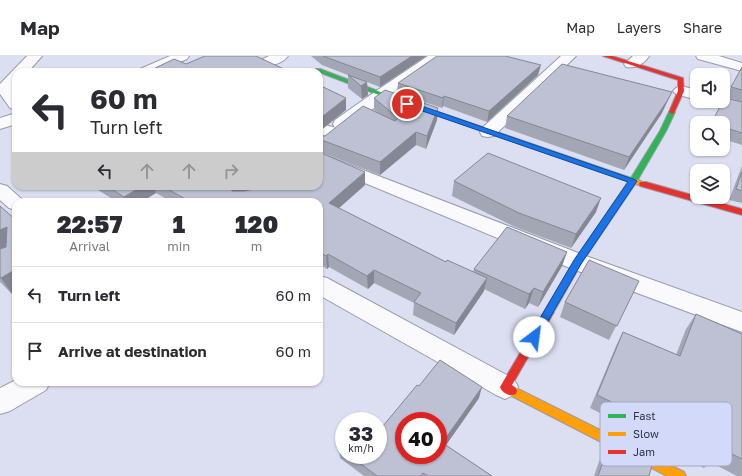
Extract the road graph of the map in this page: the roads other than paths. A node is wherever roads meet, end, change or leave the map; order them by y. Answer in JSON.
{"nodes":[{"id":1,"x":35,"y":56,"type":"edge"},
{"id":2,"x":182,"y":56,"type":"edge"},
{"id":3,"x":410,"y":56,"type":"edge"},
{"id":4,"x":569,"y":56,"type":"edge"},
{"id":5,"x":606,"y":56,"type":"edge"},
{"id":6,"x":703,"y":56,"type":"edge"},
{"id":7,"x":262,"y":60,"type":"edge"},
{"id":8,"x":433,"y":60,"type":"edge"},
{"id":9,"x":637,"y":60,"type":"edge"},
{"id":10,"x":283,"y":63,"type":"edge"},
{"id":11,"x":742,"y":66,"type":"edge"},
{"id":12,"x":24,"y":68,"type":"edge"},
{"id":13,"x":154,"y":68,"type":"edge"},
{"id":14,"x":323,"y":72,"type":"edge"},
{"id":15,"x":12,"y":80,"type":"edge"},
{"id":16,"x":681,"y":91,"type":"junction"},
{"id":17,"x":690,"y":93,"type":"edge"},
{"id":18,"x":380,"y":94,"type":"junction"},
{"id":19,"x":12,"y":100,"type":"edge"},
{"id":20,"x":730,"y":105,"type":"edge"},
{"id":21,"x":742,"y":108,"type":"edge"},
{"id":22,"x":12,"y":120,"type":"edge"},
{"id":23,"x":0,"y":124,"type":"edge"},
{"id":24,"x":488,"y":132,"type":"junction"},
{"id":25,"x":323,"y":135,"type":"edge"},
{"id":26,"x":323,"y":160,"type":"edge"},
{"id":27,"x":633,"y":181,"type":"junction"},
{"id":28,"x":0,"y":190,"type":"edge"},
{"id":29,"x":12,"y":200,"type":"edge"},
{"id":30,"x":742,"y":212,"type":"edge"},
{"id":31,"x":578,"y":262,"type":"junction"},
{"id":32,"x":323,"y":286,"type":"edge"},
{"id":33,"x":742,"y":322,"type":"edge"},
{"id":34,"x":30,"y":386,"type":"edge"},
{"id":35,"x":504,"y":387,"type":"junction"},
{"id":36,"x":0,"y":402,"type":"edge"},
{"id":37,"x":600,"y":436,"type":"edge"},
{"id":38,"x":660,"y":466,"type":"edge"},
{"id":39,"x":680,"y":476,"type":"edge"}],
"edges":[{"from":1,"to":12,"type":"street"},
{"from":2,"to":13,"type":"street"},
{"from":3,"to":8,"type":"street"},
{"from":4,"to":24,"type":"street"},
{"from":5,"to":9,"type":"street"},
{"from":6,"to":11,"type":"street"},
{"from":7,"to":10,"type":"street"},
{"from":8,"to":18,"type":"street"},
{"from":9,"to":16,"type":"street"},
{"from":14,"to":18,"type":"street"},
{"from":15,"to":19,"type":"street"},
{"from":16,"to":17,"type":"street"},
{"from":16,"to":27,"type":"street"},
{"from":18,"to":24,"type":"street"},
{"from":18,"to":25,"type":"street"},
{"from":20,"to":21,"type":"street"},
{"from":22,"to":23,"type":"street"},
{"from":24,"to":27,"type":"street"},
{"from":26,"to":31,"type":"street"},
{"from":27,"to":30,"type":"street"},
{"from":27,"to":31,"type":"street"},
{"from":28,"to":29,"type":"street"},
{"from":31,"to":33,"type":"street"},
{"from":31,"to":35,"type":"street"},
{"from":32,"to":35,"type":"street"},
{"from":34,"to":36,"type":"street"},
{"from":35,"to":37,"type":"street"},
{"from":38,"to":39,"type":"street"}]}
